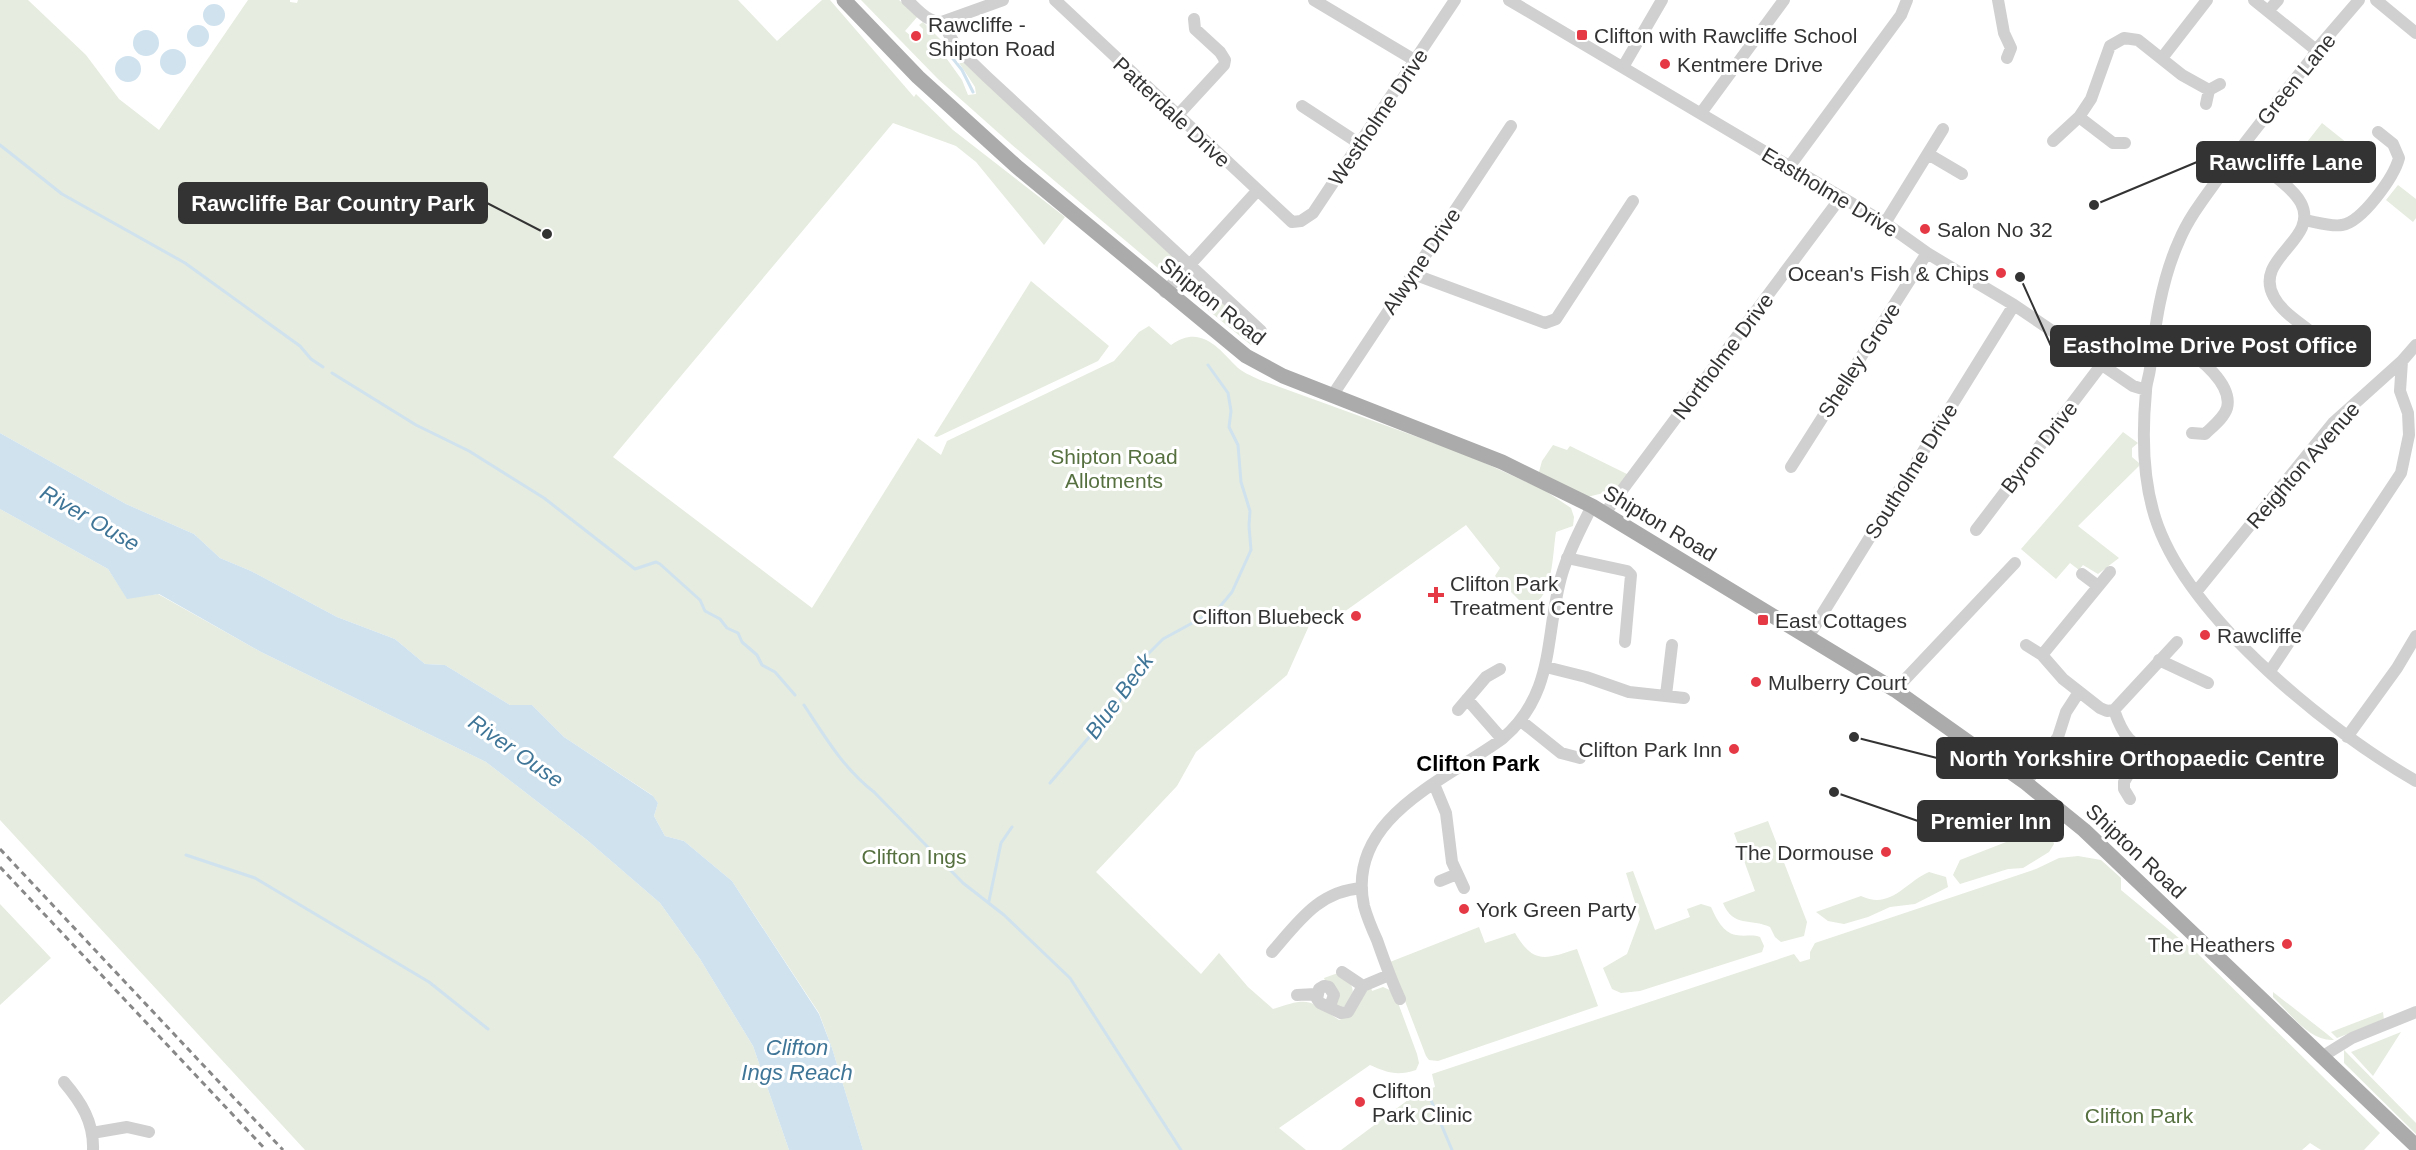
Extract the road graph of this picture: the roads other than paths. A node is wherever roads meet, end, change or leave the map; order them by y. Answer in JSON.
{"nodes":[{"id":1,"x":844,"y":0,"type":"edge"},
{"id":2,"x":908,"y":0,"type":"edge"},
{"id":3,"x":1054,"y":0,"type":"edge"},
{"id":4,"x":1314,"y":0,"type":"edge"},
{"id":5,"x":1455,"y":0,"type":"edge"},
{"id":6,"x":1509,"y":0,"type":"edge"},
{"id":7,"x":1662,"y":0,"type":"edge"},
{"id":8,"x":1784,"y":0,"type":"edge"},
{"id":9,"x":1906,"y":0,"type":"edge"},
{"id":10,"x":1998,"y":0,"type":"edge"},
{"id":11,"x":2207,"y":0,"type":"edge"},
{"id":12,"x":2254,"y":0,"type":"edge"},
{"id":13,"x":2278,"y":0,"type":"edge"},
{"id":14,"x":2359,"y":0,"type":"edge"},
{"id":15,"x":2376,"y":0,"type":"edge"},
{"id":16,"x":997,"y":1,"type":"edge"},
{"id":17,"x":2269,"y":10,"type":"junction"},
{"id":18,"x":942,"y":22,"type":"junction"},
{"id":19,"x":1191,"y":26,"type":"dead end"},
{"id":20,"x":2416,"y":33,"type":"edge"},
{"id":21,"x":2316,"y":50,"type":"junction"},
{"id":22,"x":2007,"y":58,"type":"dead end"},
{"id":23,"x":2162,"y":58,"type":"junction"},
{"id":24,"x":1416,"y":61,"type":"junction"},
{"id":25,"x":1623,"y":67,"type":"junction"},
{"id":26,"x":2206,"y":104,"type":"dead end"},
{"id":27,"x":1302,"y":106,"type":"dead end"},
{"id":28,"x":1701,"y":113,"type":"junction"},
{"id":29,"x":1177,"y":116,"type":"junction"},
{"id":30,"x":2079,"y":117,"type":"junction"},
{"id":31,"x":1511,"y":126,"type":"dead end"},
{"id":32,"x":1943,"y":129,"type":"dead end"},
{"id":33,"x":2378,"y":132,"type":"dead end"},
{"id":34,"x":2053,"y":141,"type":"dead end"},
{"id":35,"x":1360,"y":144,"type":"junction"},
{"id":36,"x":2125,"y":144,"type":"dead end"},
{"id":37,"x":2239,"y":150,"type":"junction"},
{"id":38,"x":1928,"y":154,"type":"junction"},
{"id":39,"x":1789,"y":167,"type":"junction"},
{"id":40,"x":1962,"y":174,"type":"dead end"},
{"id":41,"x":1257,"y":191,"type":"junction"},
{"id":42,"x":1840,"y":197,"type":"junction"},
{"id":43,"x":1633,"y":201,"type":"dead end"},
{"id":44,"x":2304,"y":220,"type":"junction"},
{"id":45,"x":1292,"y":222,"type":"joint"},
{"id":46,"x":1885,"y":223,"type":"junction"},
{"id":47,"x":1927,"y":254,"type":"junction"},
{"id":48,"x":1189,"y":263,"type":"junction"},
{"id":49,"x":1413,"y":274,"type":"junction"},
{"id":50,"x":1165,"y":292,"type":"junction"},
{"id":51,"x":2014,"y":305,"type":"junction"},
{"id":52,"x":1261,"y":331,"type":"dead end"},
{"id":53,"x":2316,"y":331,"type":"dead end"},
{"id":54,"x":2153,"y":345,"type":"junction"},
{"id":55,"x":2416,"y":345,"type":"edge"},
{"id":56,"x":2402,"y":361,"type":"junction"},
{"id":57,"x":2102,"y":364,"type":"junction"},
{"id":58,"x":2377,"y":383,"type":"junction"},
{"id":59,"x":2146,"y":390,"type":"junction"},
{"id":60,"x":2400,"y":391,"type":"junction"},
{"id":61,"x":1332,"y":396,"type":"junction"},
{"id":62,"x":2192,"y":433,"type":"dead end"},
{"id":63,"x":1791,"y":467,"type":"dead end"},
{"id":64,"x":1598,"y":510,"type":"junction"},
{"id":65,"x":1976,"y":530,"type":"dead end"},
{"id":66,"x":1567,"y":558,"type":"junction"},
{"id":67,"x":2015,"y":562,"type":"dead end"},
{"id":68,"x":2110,"y":572,"type":"dead end"},
{"id":69,"x":2082,"y":574,"type":"dead end"},
{"id":70,"x":2098,"y":586,"type":"junction"},
{"id":71,"x":2196,"y":592,"type":"junction"},
{"id":72,"x":2416,"y":636,"type":"edge"},
{"id":73,"x":1808,"y":637,"type":"junction"},
{"id":74,"x":1625,"y":642,"type":"dead end"},
{"id":75,"x":2177,"y":642,"type":"dead end"},
{"id":76,"x":1672,"y":645,"type":"dead end"},
{"id":77,"x":2026,"y":645,"type":"dead end"},
{"id":78,"x":2043,"y":655,"type":"junction"},
{"id":79,"x":2159,"y":660,"type":"junction"},
{"id":80,"x":1546,"y":667,"type":"junction"},
{"id":81,"x":1500,"y":669,"type":"dead end"},
{"id":82,"x":2270,"y":671,"type":"junction"},
{"id":83,"x":2199,"y":682,"type":"dead end"},
{"id":84,"x":1895,"y":690,"type":"junction"},
{"id":85,"x":2079,"y":692,"type":"junction"},
{"id":86,"x":1666,"y":695,"type":"junction"},
{"id":87,"x":1684,"y":698,"type":"dead end"},
{"id":88,"x":1467,"y":699,"type":"junction"},
{"id":89,"x":1458,"y":710,"type":"dead end"},
{"id":90,"x":2114,"y":710,"type":"junction"},
{"id":91,"x":1521,"y":721,"type":"junction"},
{"id":92,"x":2347,"y":737,"type":"junction"},
{"id":93,"x":1503,"y":739,"type":"junction"},
{"id":94,"x":2143,"y":749,"type":"junction"},
{"id":95,"x":1580,"y":758,"type":"dead end"},
{"id":96,"x":2160,"y":759,"type":"dead end"},
{"id":97,"x":2416,"y":782,"type":"edge"},
{"id":98,"x":2026,"y":783,"type":"junction"},
{"id":99,"x":1434,"y":784,"type":"junction"},
{"id":100,"x":2130,"y":800,"type":"dead end"},
{"id":101,"x":1457,"y":874,"type":"junction"},
{"id":102,"x":1440,"y":881,"type":"dead end"},
{"id":103,"x":1362,"y":888,"type":"junction"},
{"id":104,"x":1464,"y":888,"type":"dead end"},
{"id":105,"x":1272,"y":952,"type":"dead end"},
{"id":106,"x":1342,"y":972,"type":"dead end"},
{"id":107,"x":1389,"y":975,"type":"junction"},
{"id":108,"x":1366,"y":985,"type":"junction"},
{"id":109,"x":1297,"y":995,"type":"dead end"},
{"id":110,"x":1400,"y":999,"type":"dead end"},
{"id":111,"x":2416,"y":1012,"type":"edge"},
{"id":112,"x":2323,"y":1056,"type":"junction"},
{"id":113,"x":64,"y":1082,"type":"dead end"},
{"id":114,"x":149,"y":1132,"type":"dead end"},
{"id":115,"x":92,"y":1133,"type":"junction"},
{"id":116,"x":2416,"y":1146,"type":"edge"},
{"id":117,"x":93,"y":1150,"type":"edge"}],
"edges":[{"from":1,"to":50,"type":"main road","name":"Shipton Road"},
{"from":2,"to":18,"type":"street"},
{"from":3,"to":29,"type":"street","name":"Patterdale Drive"},
{"from":4,"to":24,"type":"street"},
{"from":5,"to":24,"type":"street","name":"Westholme Drive"},
{"from":6,"to":25,"type":"street","name":"Eastholme Drive"},
{"from":7,"to":25,"type":"street"},
{"from":8,"to":28,"type":"street"},
{"from":9,"to":39,"type":"street"},
{"from":10,"to":22,"type":"street"},
{"from":11,"to":23,"type":"street"},
{"from":12,"to":17,"type":"street"},
{"from":13,"to":17,"type":"street"},
{"from":14,"to":21,"type":"street","name":"Green Lane"},
{"from":15,"to":20,"type":"street"},
{"from":16,"to":18,"type":"street"},
{"from":17,"to":21,"type":"street"},
{"from":18,"to":48,"type":"street","name":"Shipton Road"},
{"from":19,"to":29,"type":"street"},
{"from":21,"to":37,"type":"street","name":"Green Lane"},
{"from":23,"to":26,"type":"street"},
{"from":23,"to":30,"type":"street"},
{"from":24,"to":35,"type":"street","name":"Westholme Drive"},
{"from":25,"to":28,"type":"street","name":"Eastholme Drive"},
{"from":27,"to":35,"type":"street"},
{"from":28,"to":39,"type":"street","name":"Eastholme Drive"},
{"from":29,"to":41,"type":"street","name":"Patterdale Drive"},
{"from":30,"to":34,"type":"street"},
{"from":30,"to":36,"type":"street"},
{"from":31,"to":49,"type":"street","name":"Alwyne Drive"},
{"from":32,"to":38,"type":"street"},
{"from":33,"to":44,"type":"street"},
{"from":35,"to":45,"type":"street","name":"Westholme Drive"},
{"from":37,"to":44,"type":"street"},
{"from":37,"to":54,"type":"street","name":"Green Lane"},
{"from":38,"to":40,"type":"street"},
{"from":38,"to":46,"type":"street"},
{"from":39,"to":42,"type":"street","name":"Eastholme Drive"},
{"from":41,"to":45,"type":"street","name":"Patterdale Drive"},
{"from":41,"to":48,"type":"street"},
{"from":42,"to":46,"type":"street","name":"Eastholme Drive"},
{"from":42,"to":64,"type":"street","name":"Northolme Drive"},
{"from":43,"to":49,"type":"street"},
{"from":44,"to":53,"type":"street"},
{"from":46,"to":47,"type":"street","name":"Eastholme Drive"},
{"from":47,"to":51,"type":"street","name":"Eastholme Drive"},
{"from":47,"to":63,"type":"street","name":"Shelley Grove"},
{"from":48,"to":50,"type":"street"},
{"from":48,"to":52,"type":"street","name":"Shipton Road"},
{"from":49,"to":61,"type":"street","name":"Alwyne Drive"},
{"from":50,"to":61,"type":"main road","name":"Shipton Road"},
{"from":51,"to":57,"type":"street","name":"Eastholme Drive"},
{"from":51,"to":73,"type":"street","name":"Southolme Drive"},
{"from":54,"to":59,"type":"street","name":"Green Lane"},
{"from":54,"to":62,"type":"street"},
{"from":55,"to":56,"type":"street","name":"Reighton Avenue"},
{"from":56,"to":58,"type":"street","name":"Reighton Avenue"},
{"from":56,"to":60,"type":"street"},
{"from":57,"to":59,"type":"street","name":"Eastholme Drive"},
{"from":57,"to":65,"type":"street","name":"Byron Drive"},
{"from":58,"to":60,"type":"street"},
{"from":58,"to":71,"type":"street","name":"Reighton Avenue"},
{"from":59,"to":71,"type":"street","name":"Green Lane"},
{"from":60,"to":82,"type":"street"},
{"from":61,"to":64,"type":"main road","name":"Shipton Road"},
{"from":64,"to":66,"type":"street","name":"Northolme Drive"},
{"from":64,"to":73,"type":"main road","name":"Shipton Road"},
{"from":66,"to":74,"type":"street"},
{"from":66,"to":80,"type":"street","name":"Northolme Drive"},
{"from":67,"to":84,"type":"street"},
{"from":68,"to":70,"type":"street"},
{"from":69,"to":70,"type":"street"},
{"from":70,"to":78,"type":"street"},
{"from":71,"to":82,"type":"street","name":"Green Lane"},
{"from":72,"to":92,"type":"street"},
{"from":73,"to":84,"type":"main road","name":"Shipton Road"},
{"from":75,"to":79,"type":"street"},
{"from":76,"to":86,"type":"street"},
{"from":77,"to":78,"type":"street"},
{"from":78,"to":85,"type":"street"},
{"from":79,"to":83,"type":"street"},
{"from":79,"to":90,"type":"street"},
{"from":80,"to":86,"type":"street"},
{"from":80,"to":91,"type":"street","name":"Northolme Drive"},
{"from":81,"to":88,"type":"street"},
{"from":82,"to":92,"type":"street","name":"Green Lane"},
{"from":84,"to":98,"type":"main road","name":"Shipton Road"},
{"from":85,"to":90,"type":"street"},
{"from":85,"to":98,"type":"street"},
{"from":86,"to":87,"type":"street"},
{"from":88,"to":89,"type":"street"},
{"from":88,"to":93,"type":"street"},
{"from":90,"to":94,"type":"street"},
{"from":91,"to":93,"type":"street","name":"Northolme Drive"},
{"from":91,"to":95,"type":"street"},
{"from":92,"to":97,"type":"street","name":"Green Lane"},
{"from":93,"to":99,"type":"street","name":"Northolme Drive"},
{"from":94,"to":96,"type":"street"},
{"from":94,"to":100,"type":"street"},
{"from":98,"to":112,"type":"main road","name":"Shipton Road"},
{"from":99,"to":101,"type":"street"},
{"from":99,"to":103,"type":"street","name":"Northolme Drive"},
{"from":101,"to":102,"type":"street"},
{"from":101,"to":104,"type":"street"},
{"from":103,"to":105,"type":"street"},
{"from":103,"to":107,"type":"street","name":"Northolme Drive"},
{"from":106,"to":108,"type":"street"},
{"from":107,"to":108,"type":"street"},
{"from":107,"to":110,"type":"street","name":"Northolme Drive"},
{"from":108,"to":109,"type":"street"},
{"from":111,"to":112,"type":"street"},
{"from":112,"to":116,"type":"main road","name":"Shipton Road"},
{"from":113,"to":115,"type":"street"},
{"from":114,"to":115,"type":"street"},
{"from":115,"to":117,"type":"street"}]}
